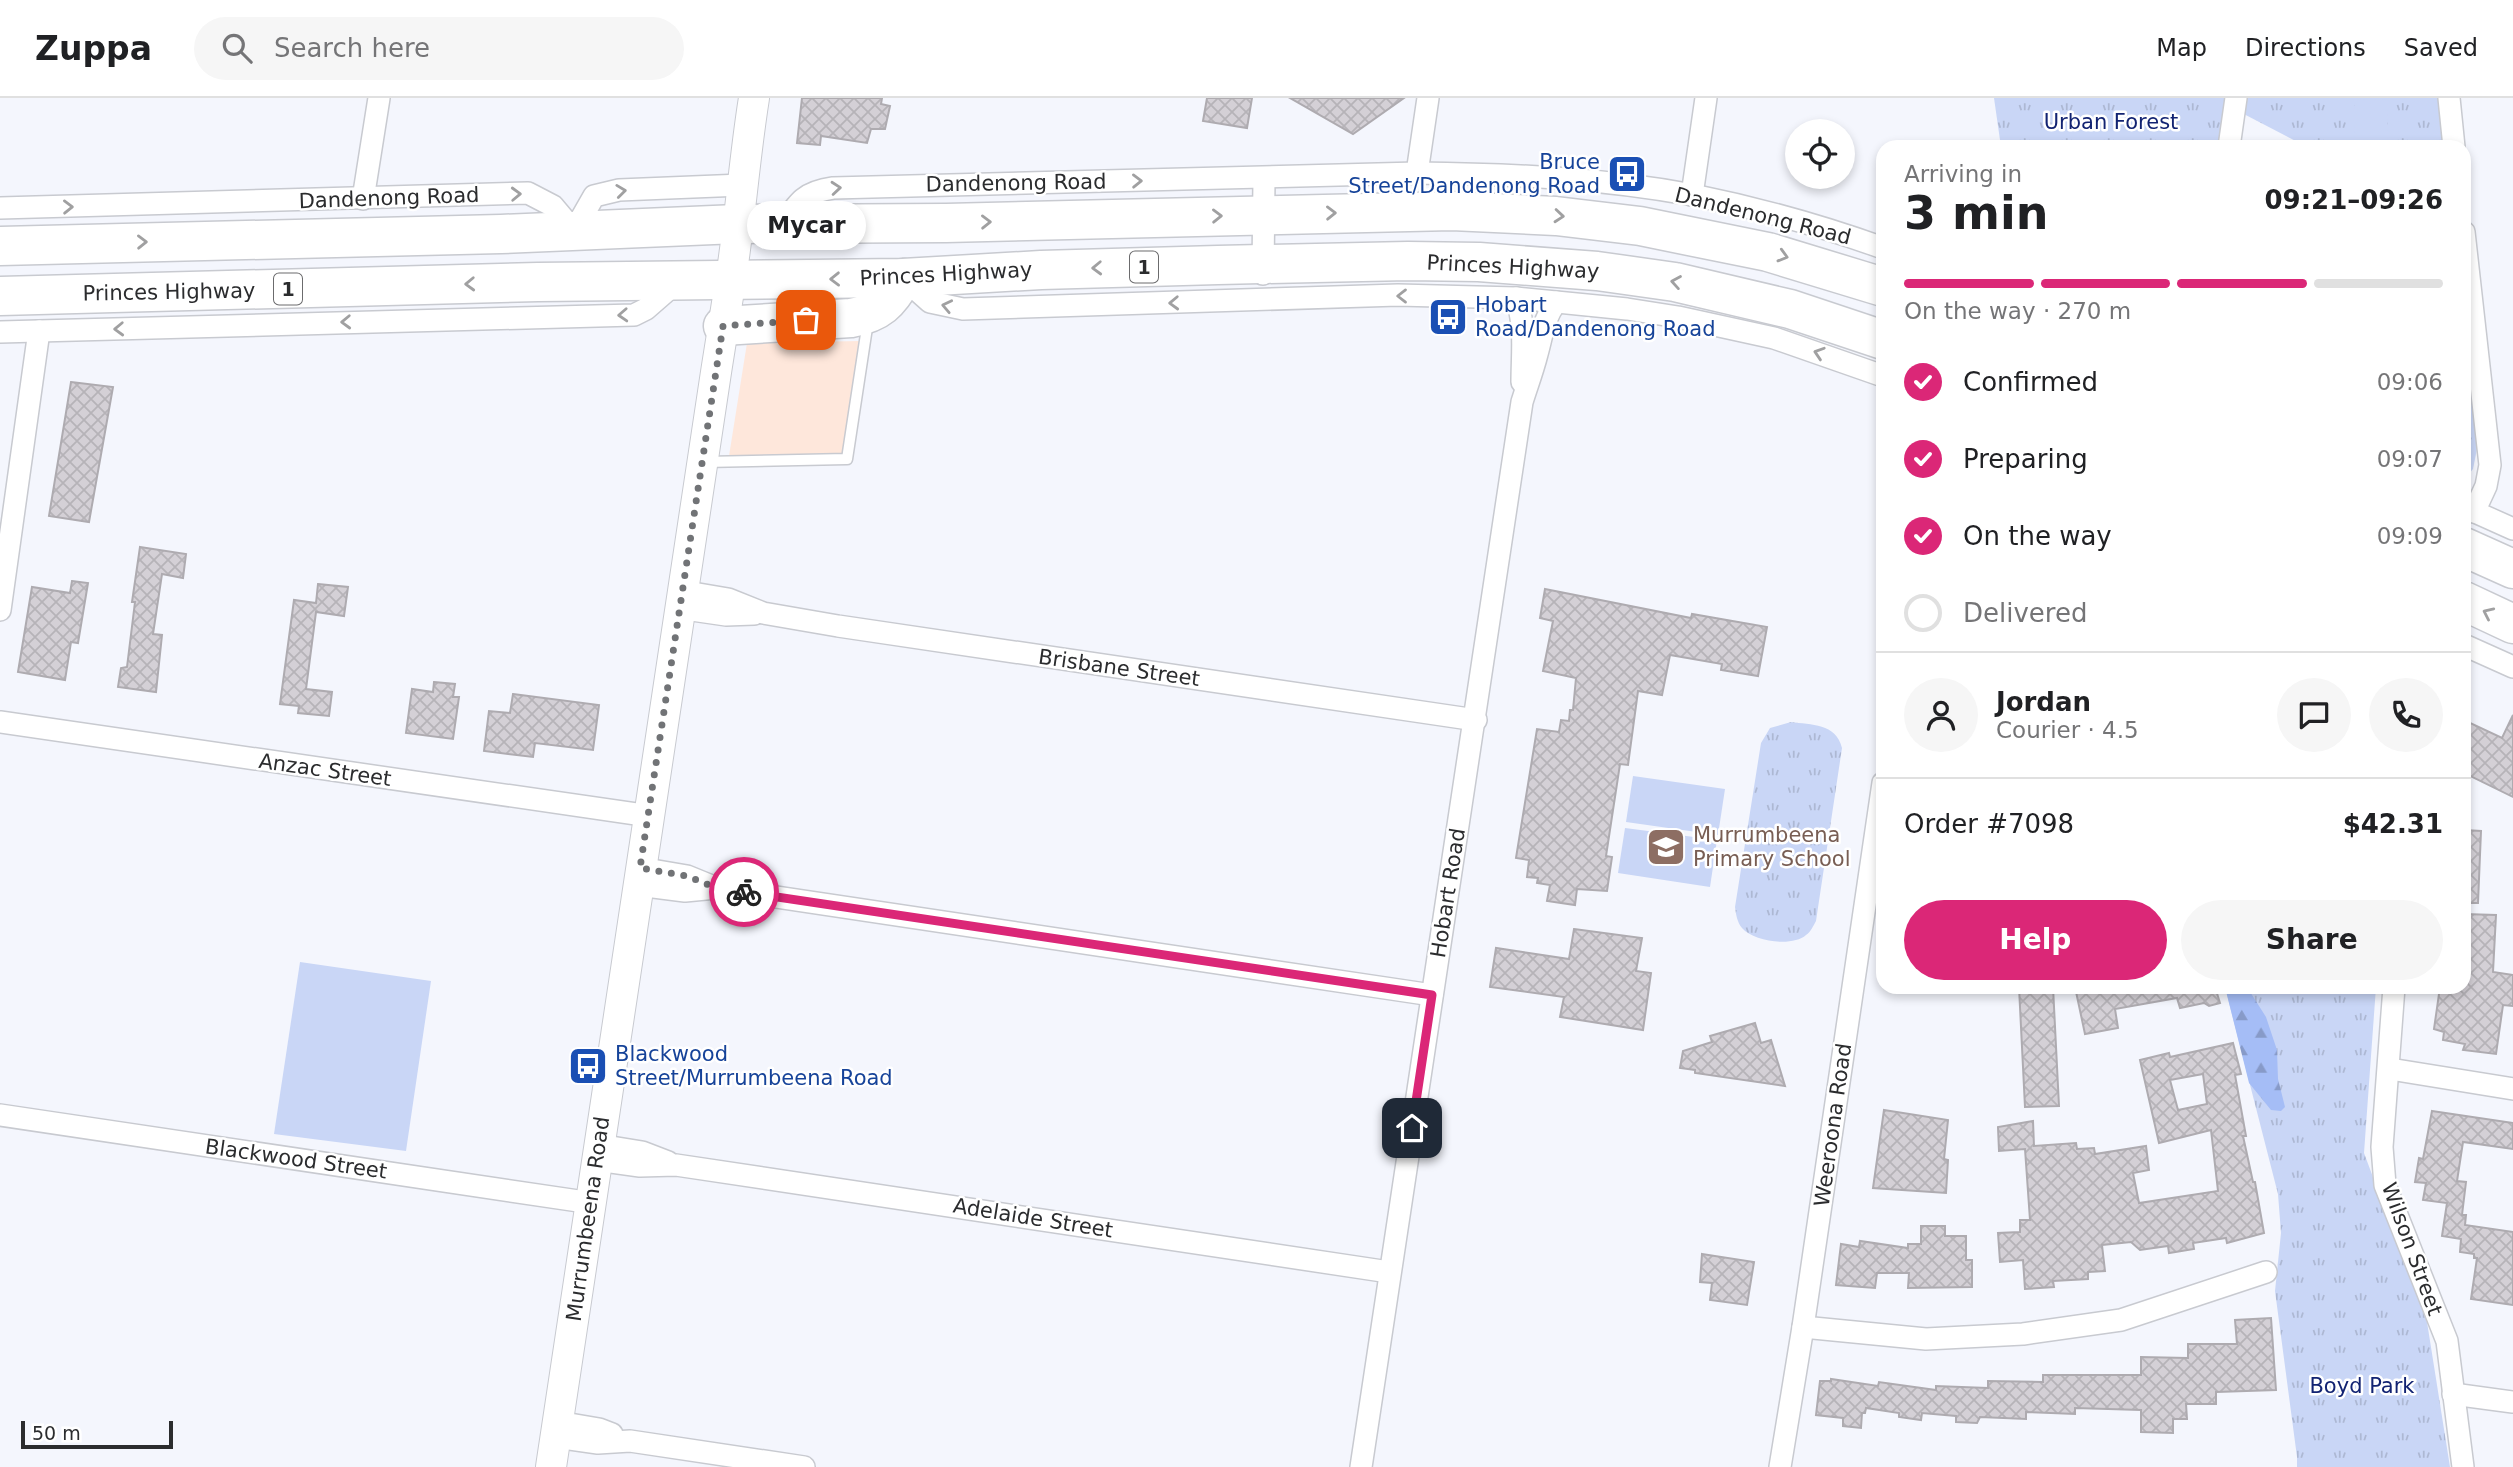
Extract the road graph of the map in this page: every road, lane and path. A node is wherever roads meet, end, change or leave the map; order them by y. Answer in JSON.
{"nodes":[{"id":1,"x":379,"y":98,"type":"edge"},
{"id":2,"x":754,"y":98,"type":"edge"},
{"id":3,"x":1428,"y":98,"type":"edge"},
{"id":4,"x":1706,"y":98,"type":"edge"},
{"id":5,"x":2236,"y":98,"type":"edge"},
{"id":6,"x":2449,"y":98,"type":"edge"},
{"id":7,"x":2230,"y":140,"type":"edge"},
{"id":8,"x":2453,"y":140,"type":"edge"},
{"id":9,"x":1417,"y":173,"type":"junction"},
{"id":10,"x":742,"y":185,"type":"junction"},
{"id":11,"x":1692,"y":195,"type":"junction"},
{"id":12,"x":1264,"y":196,"type":"junction"},
{"id":13,"x":363,"y":199,"type":"junction"},
{"id":14,"x":0,"y":208,"type":"edge"},
{"id":15,"x":737,"y":224,"type":"junction"},
{"id":16,"x":574,"y":231,"type":"junction"},
{"id":17,"x":0,"y":246,"type":"edge"},
{"id":18,"x":1876,"y":246,"type":"edge"},
{"id":19,"x":903,"y":278,"type":"junction"},
{"id":20,"x":731,"y":280,"type":"junction"},
{"id":21,"x":679,"y":281,"type":"junction"},
{"id":22,"x":1264,"y":283,"type":"junction"},
{"id":23,"x":1876,"y":285,"type":"edge"},
{"id":24,"x":365,"y":287,"type":"junction"},
{"id":25,"x":2471,"y":295,"type":"edge"},
{"id":26,"x":0,"y":296,"type":"edge"},
{"id":27,"x":1516,"y":298,"type":"junction"},
{"id":28,"x":1556,"y":302,"type":"junction"},
{"id":29,"x":869,"y":315,"type":"junction"},
{"id":30,"x":384,"y":321,"type":"junction"},
{"id":31,"x":723,"y":326,"type":"junction"},
{"id":32,"x":40,"y":331,"type":"junction"},
{"id":33,"x":0,"y":332,"type":"edge"},
{"id":34,"x":1876,"y":338,"type":"edge"},
{"id":35,"x":1876,"y":374,"type":"edge"},
{"id":36,"x":1522,"y":402,"type":"junction"},
{"id":37,"x":701,"y":462,"type":"junction"},
{"id":38,"x":2471,"y":514,"type":"edge"},
{"id":39,"x":2471,"y":523,"type":"edge"},
{"id":40,"x":2471,"y":526,"type":"edge"},
{"id":41,"x":2513,"y":529,"type":"edge"},
{"id":42,"x":2513,"y":569,"type":"edge"},
{"id":43,"x":680,"y":600,"type":"junction"},
{"id":44,"x":2471,"y":604,"type":"edge"},
{"id":45,"x":0,"y":610,"type":"edge"},
{"id":46,"x":2513,"y":624,"type":"edge"},
{"id":47,"x":2471,"y":648,"type":"edge"},
{"id":48,"x":2513,"y":667,"type":"edge"},
{"id":49,"x":1476,"y":720,"type":"junction"},
{"id":50,"x":0,"y":722,"type":"edge"},
{"id":51,"x":650,"y":816,"type":"junction"},
{"id":52,"x":639,"y":876,"type":"junction"},
{"id":53,"x":1876,"y":884,"type":"edge"},
{"id":54,"x":1874,"y":913,"type":"edge"},
{"id":55,"x":2394,"y":994,"type":"edge"},
{"id":56,"x":1432,"y":995,"type":"junction"},
{"id":57,"x":2390,"y":1069,"type":"junction"},
{"id":58,"x":2513,"y":1089,"type":"edge"},
{"id":59,"x":0,"y":1115,"type":"edge"},
{"id":60,"x":598,"y":1153,"type":"junction"},
{"id":61,"x":592,"y":1203,"type":"junction"},
{"id":62,"x":1390,"y":1272,"type":"junction"},
{"id":63,"x":2266,"y":1272,"type":"dead end"},
{"id":64,"x":1803,"y":1326,"type":"junction"},
{"id":65,"x":2453,"y":1394,"type":"junction"},
{"id":66,"x":2513,"y":1402,"type":"edge"},
{"id":67,"x":557,"y":1429,"type":"junction"},
{"id":68,"x":551,"y":1467,"type":"edge"},
{"id":69,"x":798,"y":1467,"type":"edge"},
{"id":70,"x":1361,"y":1467,"type":"edge"},
{"id":71,"x":1780,"y":1467,"type":"edge"},
{"id":72,"x":2463,"y":1467,"type":"edge"}],
"edges":[{"from":1,"to":13,"type":"street"},
{"from":2,"to":10,"type":"main road","name":"Murrumbeena Road"},
{"from":3,"to":9,"type":"street"},
{"from":4,"to":11,"type":"street"},
{"from":5,"to":7,"type":"street"},
{"from":6,"to":8,"type":"street"},
{"from":9,"to":11,"type":"street","name":"Dandenong Road"},
{"from":9,"to":12,"type":"street","name":"Dandenong Road"},
{"from":10,"to":15,"type":"main road","name":"Murrumbeena Road"},
{"from":16,"to":10,"type":"street","one_way":true},
{"from":11,"to":18,"type":"street","name":"Dandenong Road"},
{"from":15,"to":12,"type":"highway","one_way":true},
{"from":12,"to":22,"type":"street"},
{"from":12,"to":23,"type":"highway","one_way":true},
{"from":14,"to":13,"type":"street","name":"Dandenong Road","one_way":true},
{"from":13,"to":16,"type":"street","name":"Dandenong Road","one_way":true},
{"from":15,"to":16,"type":"highway"},
{"from":15,"to":20,"type":"main road","name":"Murrumbeena Road"},
{"from":17,"to":16,"type":"highway","one_way":true},
{"from":19,"to":20,"type":"highway","name":"Princes Highway","number":"1","one_way":true},
{"from":22,"to":19,"type":"highway","name":"Princes Highway","number":"1","one_way":true},
{"from":19,"to":29,"type":"highway"},
{"from":20,"to":21,"type":"highway","name":"Princes Highway","number":"1"},
{"from":20,"to":31,"type":"main road","name":"Murrumbeena Road"},
{"from":21,"to":24,"type":"highway","name":"Princes Highway","number":"1","one_way":true},
{"from":21,"to":30,"type":"street","one_way":true},
{"from":27,"to":22,"type":"street","one_way":true},
{"from":34,"to":22,"type":"highway","name":"Princes Highway","number":"1","one_way":true},
{"from":24,"to":26,"type":"highway","name":"Princes Highway","number":"1"},
{"from":24,"to":30,"type":"street"},
{"from":25,"to":38,"type":"street"},
{"from":27,"to":28,"type":"street"},
{"from":27,"to":36,"type":"street","name":"Hobart Road"},
{"from":35,"to":28,"type":"street","one_way":true},
{"from":28,"to":36,"type":"street","name":"Hobart Road"},
{"from":29,"to":31,"type":"highway"},
{"from":29,"to":37,"type":"lane"},
{"from":30,"to":32,"type":"street","one_way":true},
{"from":31,"to":37,"type":"main road","name":"Murrumbeena Road"},
{"from":32,"to":33,"type":"street"},
{"from":32,"to":45,"type":"street"},
{"from":36,"to":49,"type":"street","name":"Hobart Road"},
{"from":37,"to":43,"type":"main road","name":"Murrumbeena Road"},
{"from":39,"to":41,"type":"street"},
{"from":40,"to":42,"type":"highway"},
{"from":43,"to":49,"type":"street","name":"Brisbane Street"},
{"from":43,"to":51,"type":"main road","name":"Murrumbeena Road"},
{"from":46,"to":44,"type":"highway","one_way":true},
{"from":47,"to":48,"type":"street"},
{"from":49,"to":56,"type":"street","name":"Hobart Road"},
{"from":50,"to":51,"type":"street","name":"Anzac Street"},
{"from":51,"to":52,"type":"main road","name":"Murrumbeena Road"},
{"from":52,"to":56,"type":"street"},
{"from":52,"to":60,"type":"main road","name":"Murrumbeena Road"},
{"from":53,"to":54,"type":"street","name":"Weeroona Road"},
{"from":54,"to":64,"type":"street","name":"Weeroona Road"},
{"from":55,"to":57,"type":"street","name":"Wilson Street"},
{"from":56,"to":62,"type":"street","name":"Hobart Road"},
{"from":57,"to":58,"type":"street"},
{"from":57,"to":65,"type":"street","name":"Wilson Street"},
{"from":59,"to":61,"type":"street","name":"Blackwood Street"},
{"from":60,"to":61,"type":"main road","name":"Murrumbeena Road"},
{"from":60,"to":62,"type":"street","name":"Adelaide Street"},
{"from":61,"to":67,"type":"main road","name":"Murrumbeena Road"},
{"from":62,"to":70,"type":"street","name":"Hobart Road"},
{"from":63,"to":64,"type":"street"},
{"from":64,"to":71,"type":"street","name":"Weeroona Road"},
{"from":65,"to":66,"type":"street"},
{"from":65,"to":72,"type":"street","name":"Wilson Street"},
{"from":67,"to":68,"type":"main road","name":"Murrumbeena Road"},
{"from":67,"to":69,"type":"street"}]}
